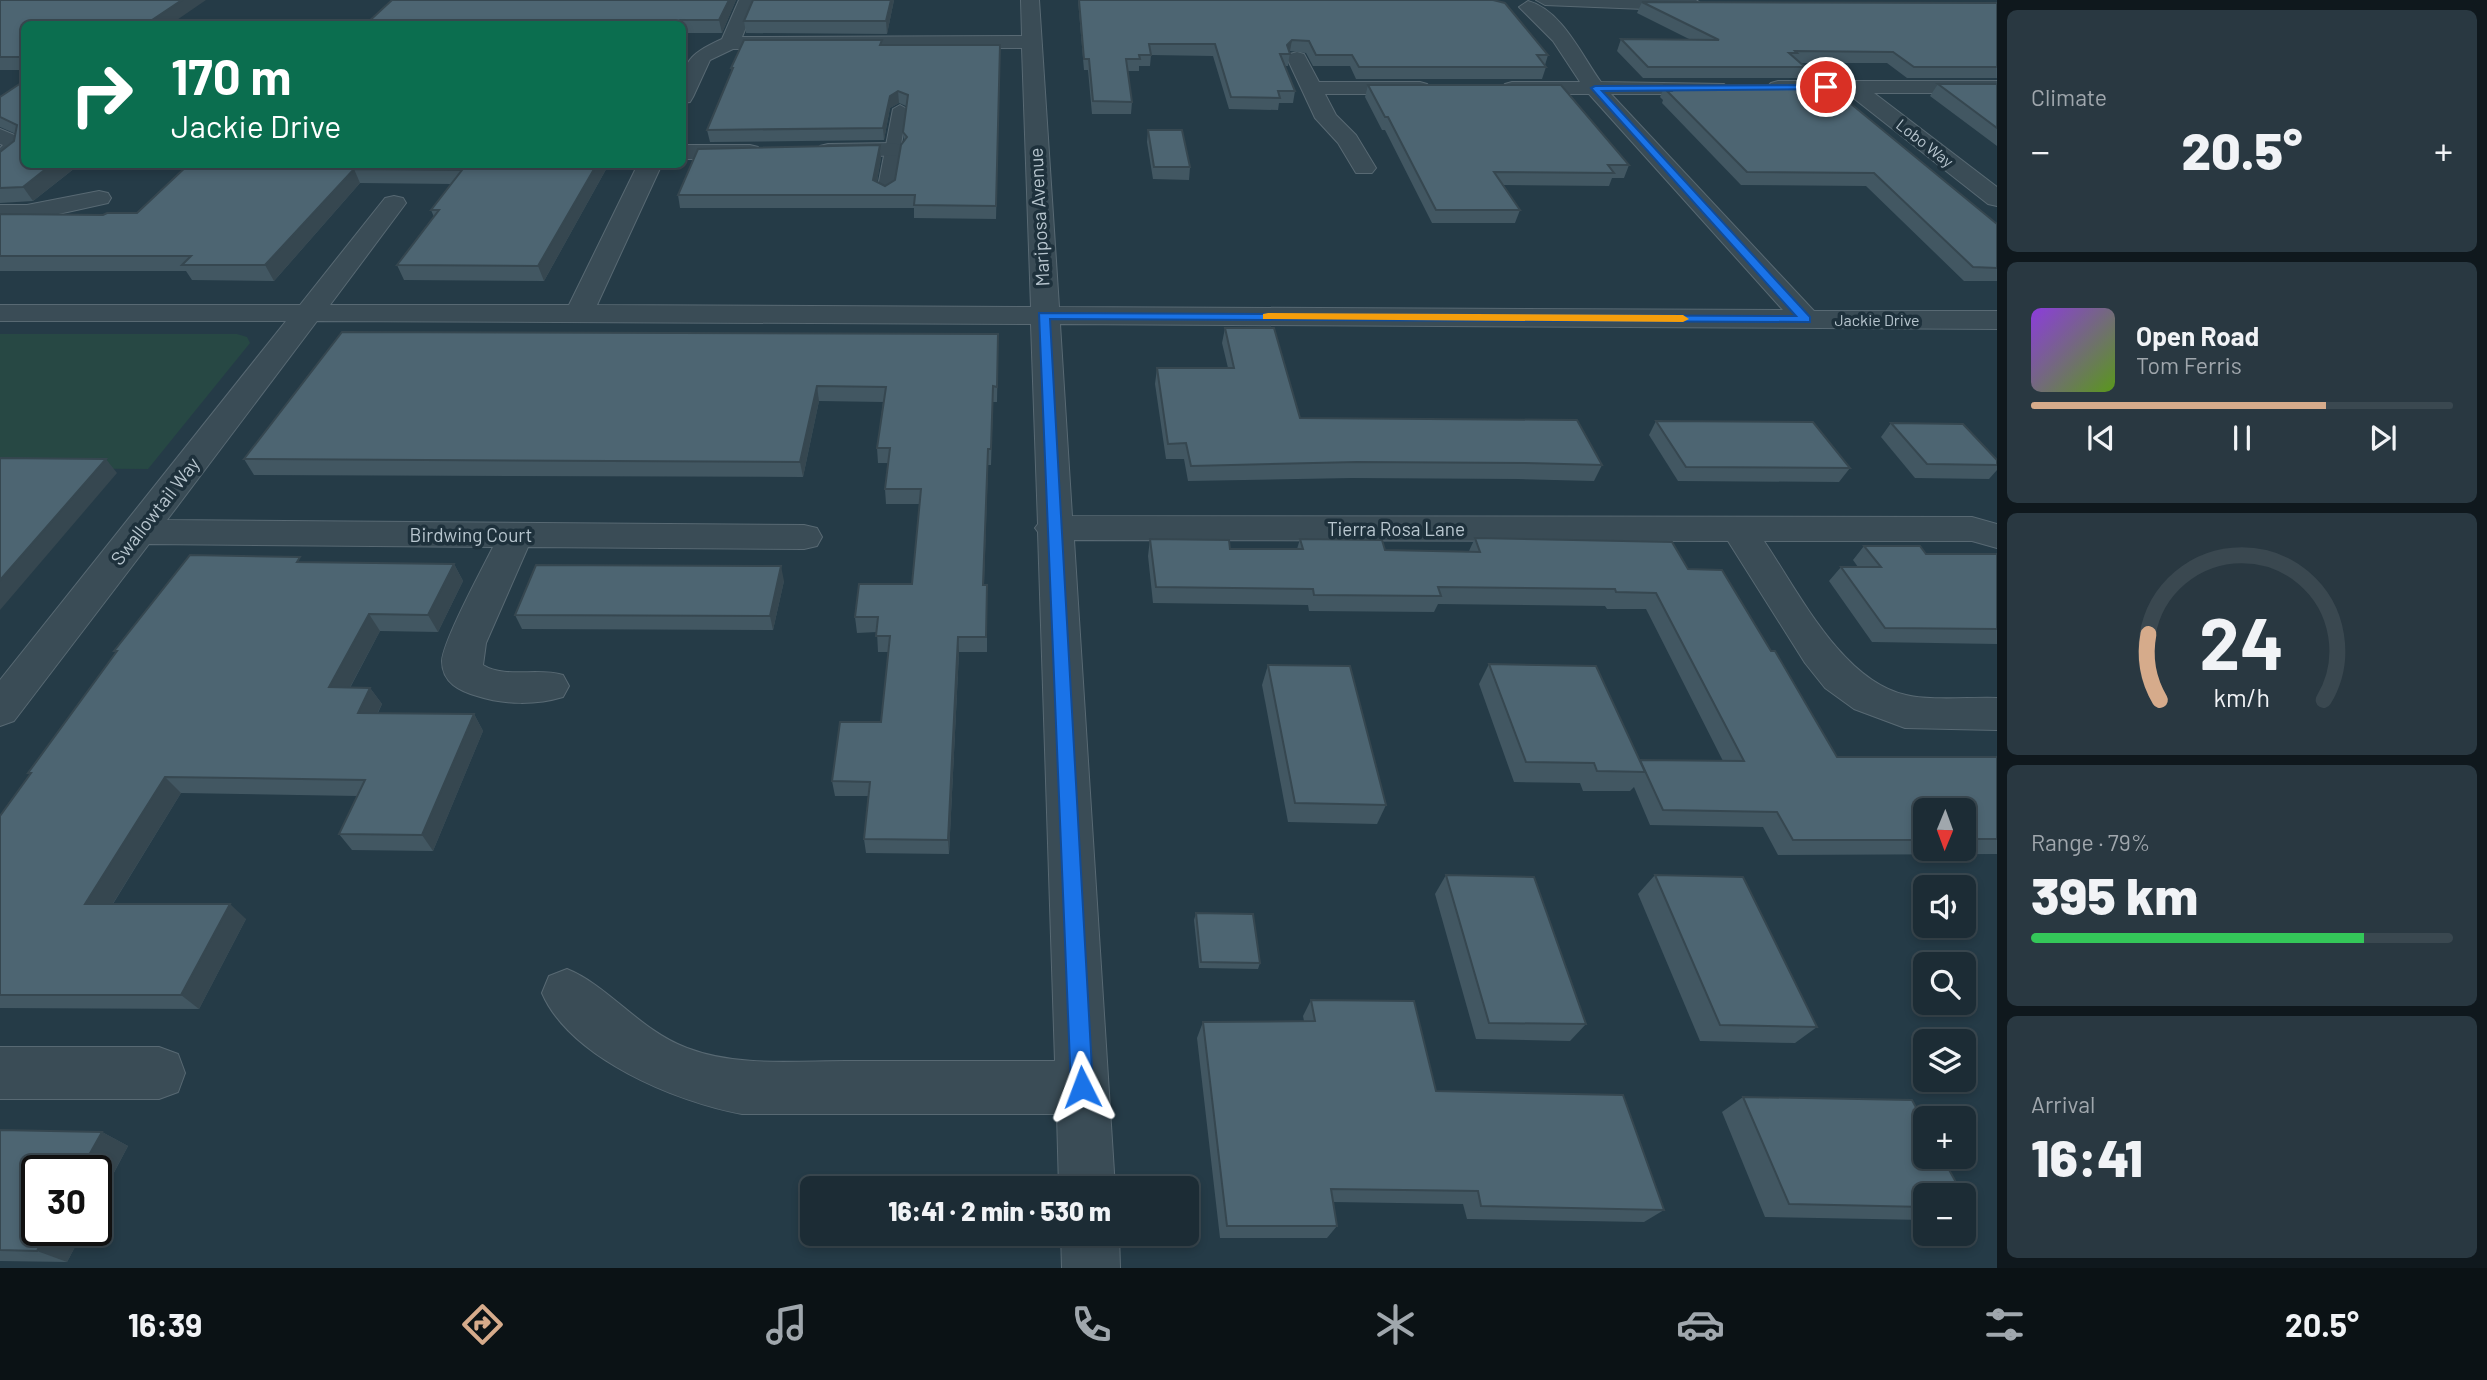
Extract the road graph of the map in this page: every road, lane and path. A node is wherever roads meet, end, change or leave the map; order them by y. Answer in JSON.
{"nodes":[{"id":1,"x":748,"y":0,"type":"edge"},
{"id":2,"x":1030,"y":0,"type":"edge"},
{"id":3,"x":1530,"y":4,"type":"edge"},
{"id":4,"x":1710,"y":5,"type":"edge"},
{"id":5,"x":1031,"y":42,"type":"junction"},
{"id":6,"x":730,"y":43,"type":"junction"},
{"id":7,"x":1297,"y":58,"type":"edge"},
{"id":8,"x":686,"y":86,"type":"edge"},
{"id":9,"x":1852,"y":87,"type":"junction"},
{"id":10,"x":1997,"y":87,"type":"edge"},
{"id":11,"x":1314,"y":88,"type":"junction"},
{"id":12,"x":1434,"y":88,"type":"edge"},
{"id":13,"x":1488,"y":88,"type":"edge"},
{"id":14,"x":1595,"y":88,"type":"junction"},
{"id":15,"x":900,"y":109,"type":"edge"},
{"id":16,"x":0,"y":136,"type":"edge"},
{"id":17,"x":893,"y":150,"type":"junction"},
{"id":18,"x":770,"y":151,"type":"edge"},
{"id":19,"x":811,"y":151,"type":"edge"},
{"id":20,"x":686,"y":152,"type":"edge"},
{"id":21,"x":0,"y":159,"type":"edge"},
{"id":22,"x":648,"y":168,"type":"edge"},
{"id":23,"x":1364,"y":168,"type":"dead end"},
{"id":24,"x":885,"y":192,"type":"edge"},
{"id":25,"x":99,"y":198,"type":"dead end"},
{"id":26,"x":1997,"y":199,"type":"edge"},
{"id":27,"x":394,"y":203,"type":"dead end"},
{"id":28,"x":0,"y":214,"type":"edge"},
{"id":29,"x":310,"y":312,"type":"junction"},
{"id":30,"x":0,"y":313,"type":"edge"},
{"id":31,"x":579,"y":313,"type":"junction"},
{"id":32,"x":1044,"y":315,"type":"junction"},
{"id":33,"x":1806,"y":319,"type":"junction"},
{"id":34,"x":1997,"y":320,"type":"edge"},
{"id":35,"x":1053,"y":528,"type":"junction"},
{"id":36,"x":1739,"y":530,"type":"junction"},
{"id":37,"x":139,"y":532,"type":"junction"},
{"id":38,"x":516,"y":535,"type":"junction"},
{"id":39,"x":1997,"y":536,"type":"edge"},
{"id":40,"x":804,"y":537,"type":"dead end"},
{"id":41,"x":549,"y":686,"type":"dead end"},
{"id":42,"x":0,"y":710,"type":"edge"},
{"id":43,"x":1997,"y":714,"type":"edge"},
{"id":44,"x":567,"y":993,"type":"dead end"},
{"id":45,"x":0,"y":1073,"type":"edge"},
{"id":46,"x":159,"y":1073,"type":"dead end"},
{"id":47,"x":1082,"y":1087,"type":"junction"},
{"id":48,"x":1086,"y":1176,"type":"edge"},
{"id":49,"x":1090,"y":1246,"type":"edge"},
{"id":50,"x":1091,"y":1268,"type":"edge"}],
"edges":[{"from":1,"to":6,"type":"street"},
{"from":2,"to":5,"type":"street","name":"Mariposa Avenue"},
{"from":3,"to":4,"type":"street"},
{"from":3,"to":14,"type":"street"},
{"from":5,"to":6,"type":"street"},
{"from":5,"to":32,"type":"street","name":"Mariposa Avenue"},
{"from":6,"to":8,"type":"street"},
{"from":7,"to":11,"type":"street"},
{"from":9,"to":10,"type":"street"},
{"from":9,"to":14,"type":"street"},
{"from":9,"to":26,"type":"street","name":"Lobo Way"},
{"from":11,"to":12,"type":"street"},
{"from":11,"to":23,"type":"street"},
{"from":13,"to":14,"type":"street"},
{"from":14,"to":33,"type":"street"},
{"from":15,"to":17,"type":"lane"},
{"from":16,"to":21,"type":"street"},
{"from":17,"to":19,"type":"street"},
{"from":17,"to":24,"type":"lane"},
{"from":18,"to":20,"type":"street"},
{"from":22,"to":31,"type":"street"},
{"from":25,"to":28,"type":"street"},
{"from":27,"to":29,"type":"street","name":"Swallowtail Way"},
{"from":29,"to":30,"type":"street","name":"Jackie Drive"},
{"from":29,"to":31,"type":"street","name":"Jackie Drive"},
{"from":29,"to":37,"type":"street","name":"Swallowtail Way"},
{"from":31,"to":32,"type":"street","name":"Jackie Drive"},
{"from":32,"to":33,"type":"street","name":"Jackie Drive"},
{"from":32,"to":35,"type":"street","name":"Mariposa Avenue"},
{"from":33,"to":34,"type":"street","name":"Jackie Drive"},
{"from":35,"to":36,"type":"street","name":"Tierra Rosa Lane"},
{"from":35,"to":47,"type":"street","name":"Mariposa Avenue"},
{"from":36,"to":39,"type":"street","name":"Tierra Rosa Lane"},
{"from":36,"to":43,"type":"street"},
{"from":37,"to":38,"type":"street","name":"Birdwing Court"},
{"from":37,"to":42,"type":"street","name":"Swallowtail Way"},
{"from":38,"to":40,"type":"street","name":"Birdwing Court"},
{"from":38,"to":41,"type":"street"},
{"from":44,"to":47,"type":"street"},
{"from":45,"to":46,"type":"street"},
{"from":47,"to":48,"type":"street","name":"Mariposa Avenue"},
{"from":49,"to":50,"type":"street"}]}
